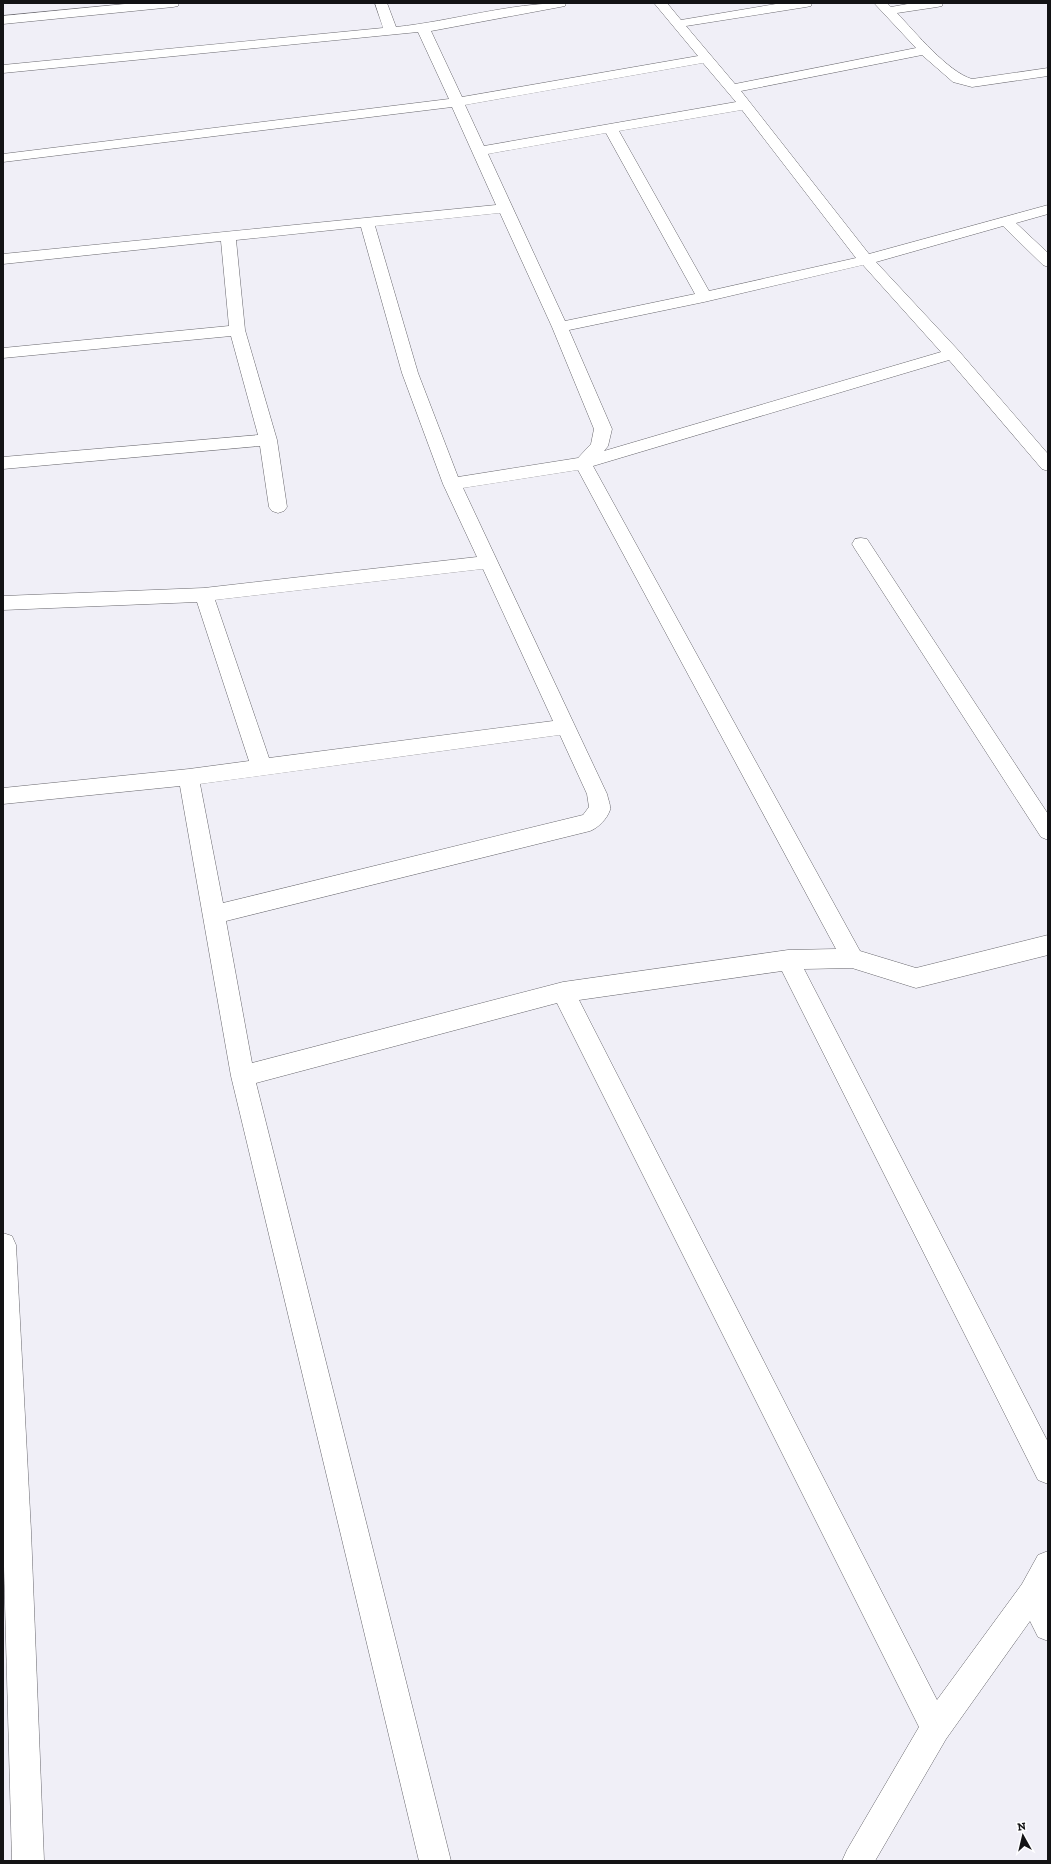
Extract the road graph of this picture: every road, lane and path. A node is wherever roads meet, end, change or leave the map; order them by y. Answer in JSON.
{"nodes":[{"id":1,"x":173,"y":3,"type":"edge"},
{"id":2,"x":381,"y":3,"type":"edge"},
{"id":3,"x":560,"y":3,"type":"edge"},
{"id":4,"x":660,"y":3,"type":"edge"},
{"id":5,"x":806,"y":3,"type":"edge"},
{"id":6,"x":937,"y":3,"type":"edge"},
{"id":7,"x":884,"y":7,"type":"edge"},
{"id":8,"x":3,"y":20,"type":"edge"},
{"id":9,"x":677,"y":24,"type":"junction"},
{"id":10,"x":423,"y":28,"type":"junction"},
{"id":11,"x":391,"y":31,"type":"junction"},
{"id":12,"x":925,"y":50,"type":"junction"},
{"id":13,"x":706,"y":59,"type":"junction"},
{"id":14,"x":3,"y":69,"type":"edge"},
{"id":15,"x":1048,"y":72,"type":"edge"},
{"id":16,"x":731,"y":89,"type":"junction"},
{"id":17,"x":457,"y":102,"type":"junction"},
{"id":18,"x":745,"y":105,"type":"junction"},
{"id":19,"x":610,"y":128,"type":"junction"},
{"id":20,"x":479,"y":150,"type":"junction"},
{"id":21,"x":3,"y":158,"type":"edge"},
{"id":22,"x":506,"y":208,"type":"junction"},
{"id":23,"x":1048,"y":209,"type":"edge"},
{"id":24,"x":1006,"y":221,"type":"junction"},
{"id":25,"x":367,"y":223,"type":"junction"},
{"id":26,"x":228,"y":237,"type":"junction"},
{"id":27,"x":3,"y":259,"type":"edge"},
{"id":28,"x":866,"y":260,"type":"junction"},
{"id":29,"x":1048,"y":262,"type":"edge"},
{"id":30,"x":704,"y":297,"type":"junction"},
{"id":31,"x":560,"y":327,"type":"junction"},
{"id":32,"x":237,"y":330,"type":"junction"},
{"id":33,"x":3,"y":353,"type":"edge"},
{"id":34,"x":952,"y":354,"type":"junction"},
{"id":35,"x":268,"y":440,"type":"junction"},
{"id":36,"x":583,"y":463,"type":"junction"},
{"id":37,"x":3,"y":464,"type":"edge"},
{"id":38,"x":1048,"y":466,"type":"edge"},
{"id":39,"x":452,"y":484,"type":"junction"},
{"id":40,"x":278,"y":507,"type":"dead end"},
{"id":41,"x":861,"y":544,"type":"dead end"},
{"id":42,"x":487,"y":562,"type":"junction"},
{"id":43,"x":204,"y":596,"type":"junction"},
{"id":44,"x":3,"y":603,"type":"edge"},
{"id":45,"x":565,"y":727,"type":"junction"},
{"id":46,"x":260,"y":766,"type":"junction"},
{"id":47,"x":189,"y":777,"type":"junction"},
{"id":48,"x":3,"y":796,"type":"edge"},
{"id":49,"x":1048,"y":831,"type":"edge"},
{"id":50,"x":215,"y":914,"type":"junction"},
{"id":51,"x":1048,"y":944,"type":"edge"},
{"id":52,"x":852,"y":958,"type":"junction"},
{"id":53,"x":788,"y":960,"type":"junction"},
{"id":54,"x":563,"y":992,"type":"junction"},
{"id":55,"x":243,"y":1076,"type":"junction"},
{"id":56,"x":3,"y":1244,"type":"edge"},
{"id":57,"x":1048,"y":1470,"type":"edge"},
{"id":58,"x":1048,"y":1565,"type":"edge"},
{"id":59,"x":1032,"y":1594,"type":"junction"},
{"id":60,"x":1048,"y":1626,"type":"edge"},
{"id":61,"x":935,"y":1728,"type":"junction"},
{"id":62,"x":28,"y":1861,"type":"edge"},
{"id":63,"x":435,"y":1861,"type":"edge"},
{"id":64,"x":858,"y":1861,"type":"edge"}],
"edges":[{"from":1,"to":8,"type":"street"},
{"from":2,"to":11,"type":"street"},
{"from":3,"to":10,"type":"street"},
{"from":4,"to":9,"type":"street"},
{"from":5,"to":9,"type":"street"},
{"from":6,"to":7,"type":"street"},
{"from":7,"to":12,"type":"street"},
{"from":9,"to":13,"type":"street"},
{"from":10,"to":11,"type":"street"},
{"from":10,"to":17,"type":"street"},
{"from":11,"to":14,"type":"street"},
{"from":12,"to":15,"type":"street"},
{"from":12,"to":16,"type":"street"},
{"from":13,"to":16,"type":"street"},
{"from":13,"to":17,"type":"street"},
{"from":16,"to":18,"type":"street"},
{"from":17,"to":20,"type":"street"},
{"from":17,"to":21,"type":"street"},
{"from":18,"to":19,"type":"street"},
{"from":18,"to":28,"type":"street"},
{"from":19,"to":20,"type":"street"},
{"from":19,"to":30,"type":"street"},
{"from":20,"to":22,"type":"street"},
{"from":22,"to":25,"type":"street"},
{"from":22,"to":31,"type":"street"},
{"from":23,"to":24,"type":"street"},
{"from":24,"to":28,"type":"street"},
{"from":24,"to":29,"type":"street"},
{"from":25,"to":26,"type":"street"},
{"from":25,"to":39,"type":"street"},
{"from":26,"to":27,"type":"street"},
{"from":26,"to":32,"type":"street"},
{"from":28,"to":30,"type":"street"},
{"from":28,"to":34,"type":"street"},
{"from":30,"to":31,"type":"street"},
{"from":31,"to":36,"type":"street"},
{"from":32,"to":33,"type":"street"},
{"from":32,"to":35,"type":"street"},
{"from":34,"to":36,"type":"street"},
{"from":34,"to":38,"type":"street"},
{"from":35,"to":37,"type":"street"},
{"from":35,"to":40,"type":"street"},
{"from":36,"to":39,"type":"street"},
{"from":36,"to":52,"type":"street"},
{"from":39,"to":42,"type":"street"},
{"from":41,"to":49,"type":"street"},
{"from":42,"to":43,"type":"street"},
{"from":42,"to":45,"type":"street"},
{"from":43,"to":44,"type":"street"},
{"from":43,"to":46,"type":"street"},
{"from":45,"to":46,"type":"street"},
{"from":45,"to":50,"type":"street"},
{"from":46,"to":47,"type":"street"},
{"from":47,"to":48,"type":"street"},
{"from":47,"to":50,"type":"street"},
{"from":50,"to":55,"type":"street"},
{"from":51,"to":52,"type":"street"},
{"from":52,"to":53,"type":"street"},
{"from":53,"to":54,"type":"street"},
{"from":53,"to":57,"type":"street"},
{"from":54,"to":55,"type":"street"},
{"from":54,"to":61,"type":"street"},
{"from":55,"to":63,"type":"street"},
{"from":56,"to":62,"type":"street"},
{"from":58,"to":59,"type":"street"},
{"from":59,"to":60,"type":"street"},
{"from":59,"to":61,"type":"street"},
{"from":61,"to":64,"type":"street"}]}
